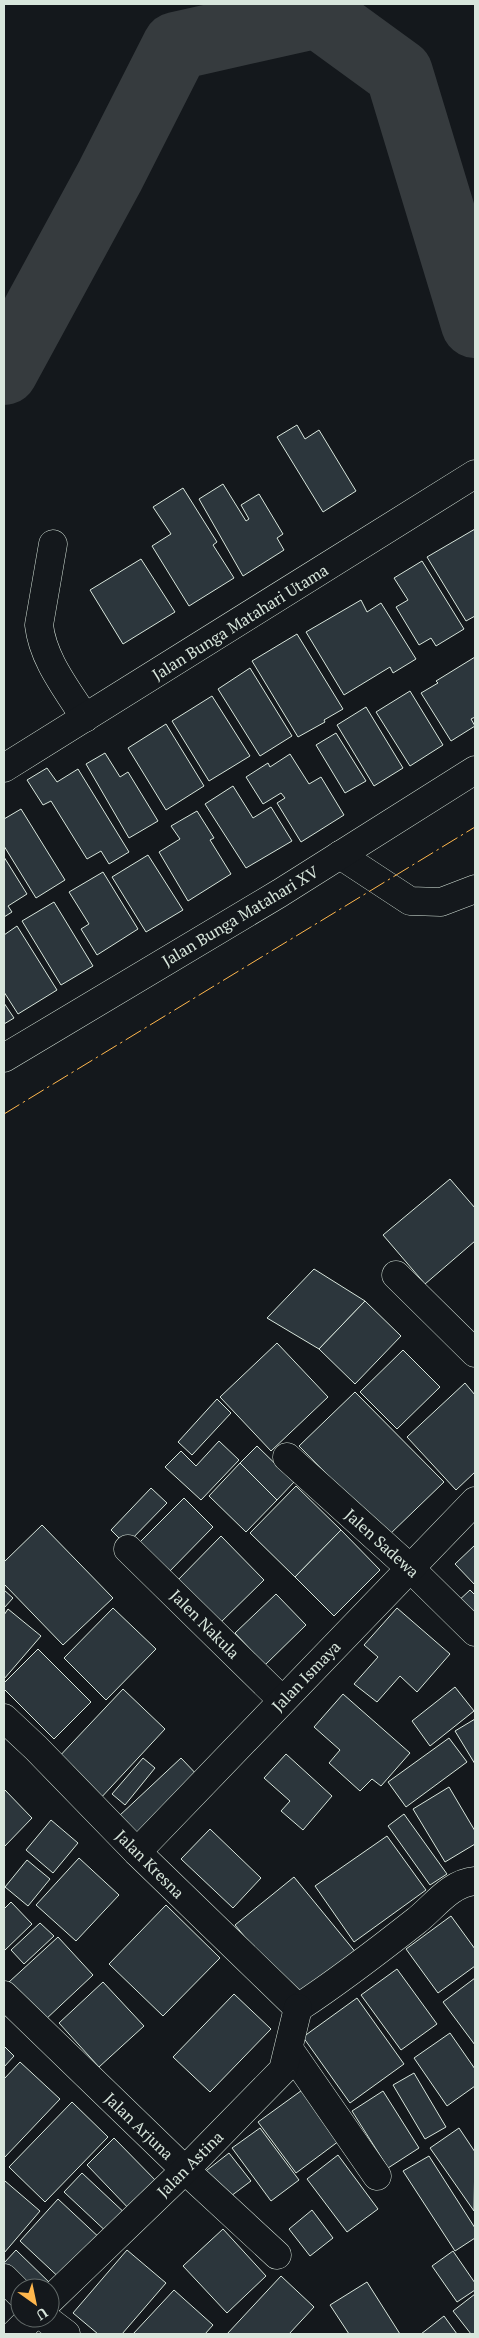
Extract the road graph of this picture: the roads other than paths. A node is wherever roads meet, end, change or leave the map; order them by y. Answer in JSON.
{"nodes":[{"id":1,"x":475,"y":474,"type":"edge"},
{"id":2,"x":53,"y":544,"type":"dead end"},
{"id":3,"x":85,"y":718,"type":"junction"},
{"id":4,"x":4,"y":768,"type":"edge"},
{"id":5,"x":475,"y":770,"type":"edge"},
{"id":6,"x":340,"y":855,"type":"junction"},
{"id":7,"x":475,"y":889,"type":"edge"},
{"id":8,"x":4,"y":1058,"type":"edge"},
{"id":9,"x":396,"y":1275,"type":"dead end"},
{"id":10,"x":475,"y":1353,"type":"edge"},
{"id":11,"x":287,"y":1457,"type":"dead end"},
{"id":12,"x":475,"y":1501,"type":"edge"},
{"id":13,"x":128,"y":1548,"type":"dead end"},
{"id":14,"x":411,"y":1569,"type":"junction"},
{"id":15,"x":475,"y":1632,"type":"edge"},
{"id":16,"x":282,"y":1700,"type":"junction"},
{"id":17,"x":4,"y":1718,"type":"edge"},
{"id":18,"x":137,"y":1852,"type":"junction"},
{"id":19,"x":475,"y":1881,"type":"edge"},
{"id":20,"x":4,"y":1995,"type":"edge"},
{"id":21,"x":298,"y":2008,"type":"junction"},
{"id":22,"x":289,"y":2049,"type":"junction"},
{"id":23,"x":185,"y":2170,"type":"junction"},
{"id":24,"x":377,"y":2176,"type":"dead end"},
{"id":25,"x":277,"y":2255,"type":"dead end"},
{"id":26,"x":60,"y":2290,"type":"edge"}],
"edges":[{"from":1,"to":3,"type":"street","name":"Jalan Bunga Matahari Utama"},
{"from":2,"to":3,"type":"street"},
{"from":3,"to":4,"type":"street","name":"Jalan Bunga Matahari Utama"},
{"from":5,"to":6,"type":"street","name":"Jalan Bunga Matahari XV"},
{"from":6,"to":7,"type":"street"},
{"from":6,"to":8,"type":"street","name":"Jalan Bunga Matahari XV"},
{"from":9,"to":10,"type":"street"},
{"from":11,"to":14,"type":"street","name":"Jalen Sadewa"},
{"from":12,"to":14,"type":"street","name":"Jalan Ismaya"},
{"from":13,"to":16,"type":"street","name":"Jalen Nakula"},
{"from":14,"to":15,"type":"street","name":"Jalen Sadewa"},
{"from":14,"to":16,"type":"street","name":"Jalan Ismaya"},
{"from":16,"to":18,"type":"street","name":"Jalan Ismaya"},
{"from":17,"to":18,"type":"street","name":"Jalan Kresna"},
{"from":18,"to":21,"type":"street","name":"Jalan Kresna"},
{"from":19,"to":21,"type":"street"},
{"from":20,"to":23,"type":"street","name":"Jalan Arjuna"},
{"from":21,"to":22,"type":"street","name":"Jalan Astina"},
{"from":22,"to":23,"type":"street","name":"Jalan Astina"},
{"from":22,"to":24,"type":"street"},
{"from":23,"to":25,"type":"street","name":"Jalan Arjuna"},
{"from":23,"to":26,"type":"street","name":"Jalan Astina"}]}
